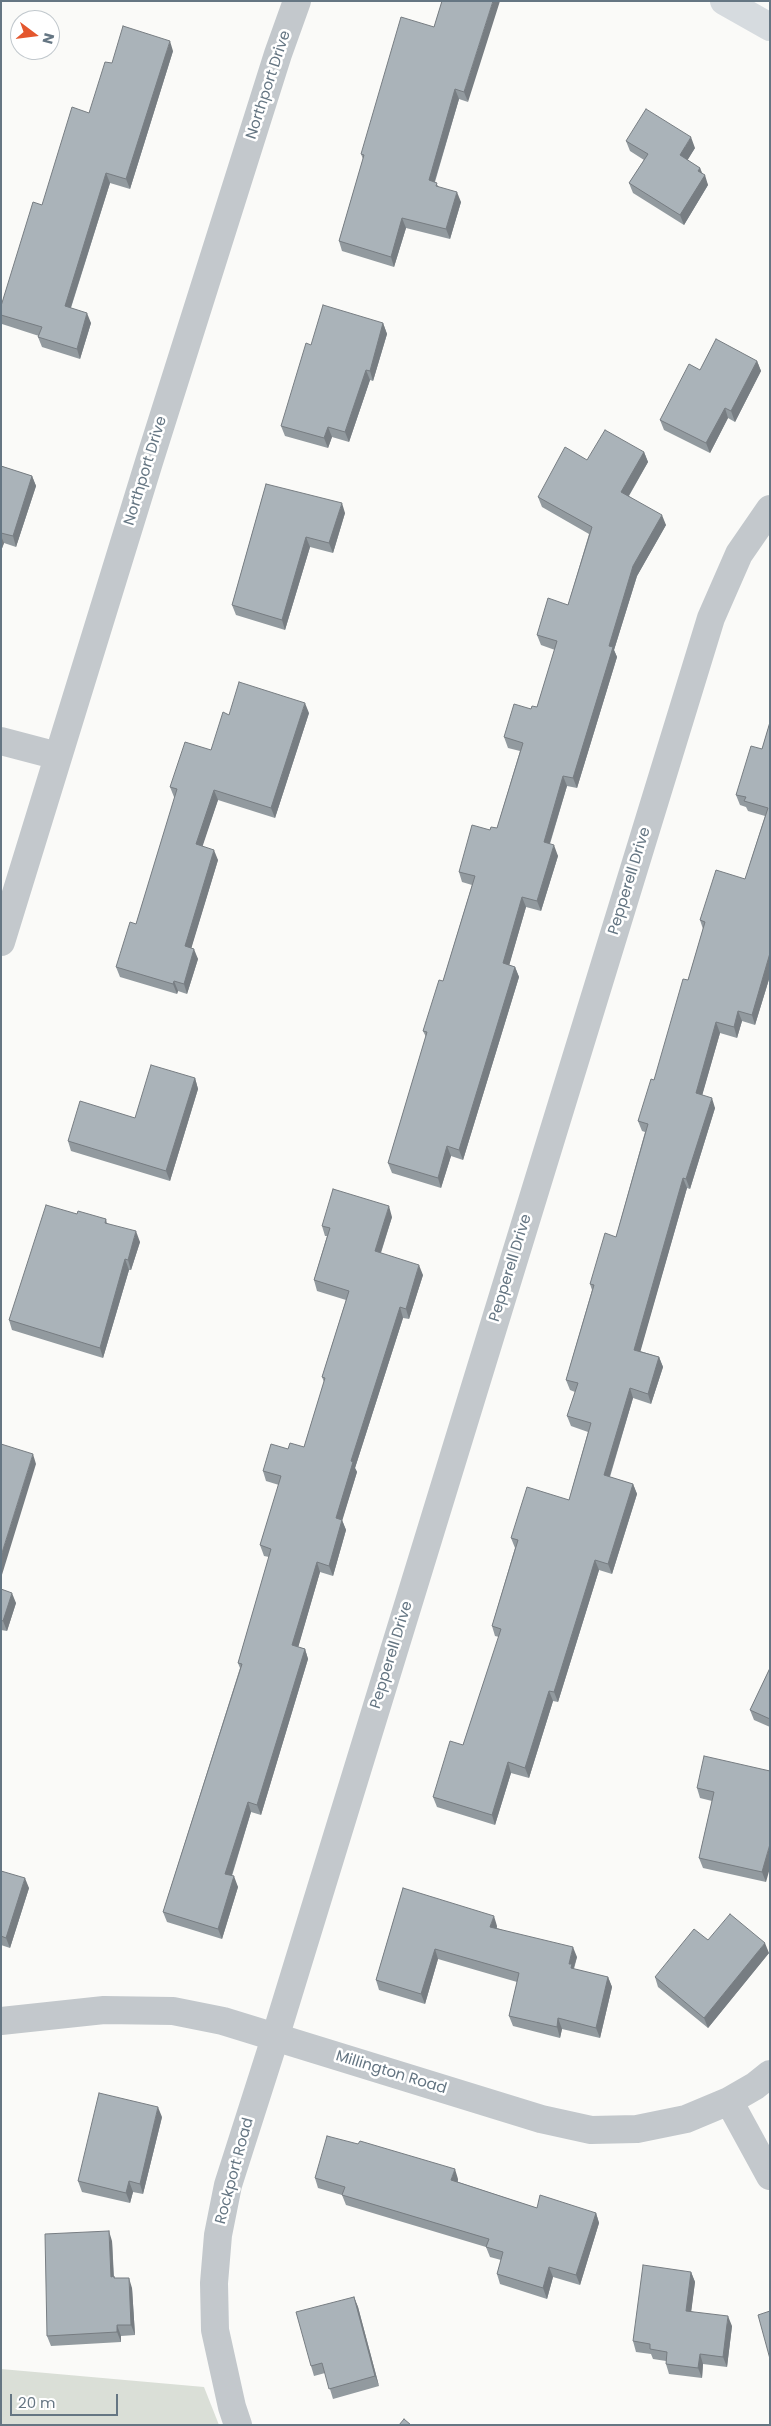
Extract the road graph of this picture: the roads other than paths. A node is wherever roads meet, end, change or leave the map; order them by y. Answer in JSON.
{"nodes":[{"id":1,"x":297,"y":1,"type":"edge"},
{"id":2,"x":724,"y":1,"type":"edge"},
{"id":3,"x":770,"y":27,"type":"edge"},
{"id":4,"x":770,"y":509,"type":"edge"},
{"id":5,"x":1,"y":742,"type":"edge"},
{"id":6,"x":58,"y":756,"type":"junction"},
{"id":7,"x":1,"y":942,"type":"edge"},
{"id":8,"x":1,"y":2021,"type":"edge"},
{"id":9,"x":275,"y":2038,"type":"junction"},
{"id":10,"x":770,"y":2074,"type":"edge"},
{"id":11,"x":729,"y":2101,"type":"junction"},
{"id":12,"x":770,"y":2176,"type":"edge"},
{"id":13,"x":238,"y":2425,"type":"edge"}],
"edges":[{"from":1,"to":6,"type":"street","name":"Northport Drive"},
{"from":2,"to":3,"type":"main road"},
{"from":4,"to":9,"type":"street","name":"Pepperell Drive"},
{"from":5,"to":6,"type":"street"},
{"from":6,"to":7,"type":"street","name":"Northport Drive"},
{"from":8,"to":9,"type":"street","name":"Millington Road"},
{"from":9,"to":11,"type":"street","name":"Millington Road"},
{"from":9,"to":13,"type":"street","name":"Rockport Road"},
{"from":10,"to":11,"type":"street","name":"Millington Road"},
{"from":11,"to":12,"type":"street"}]}
